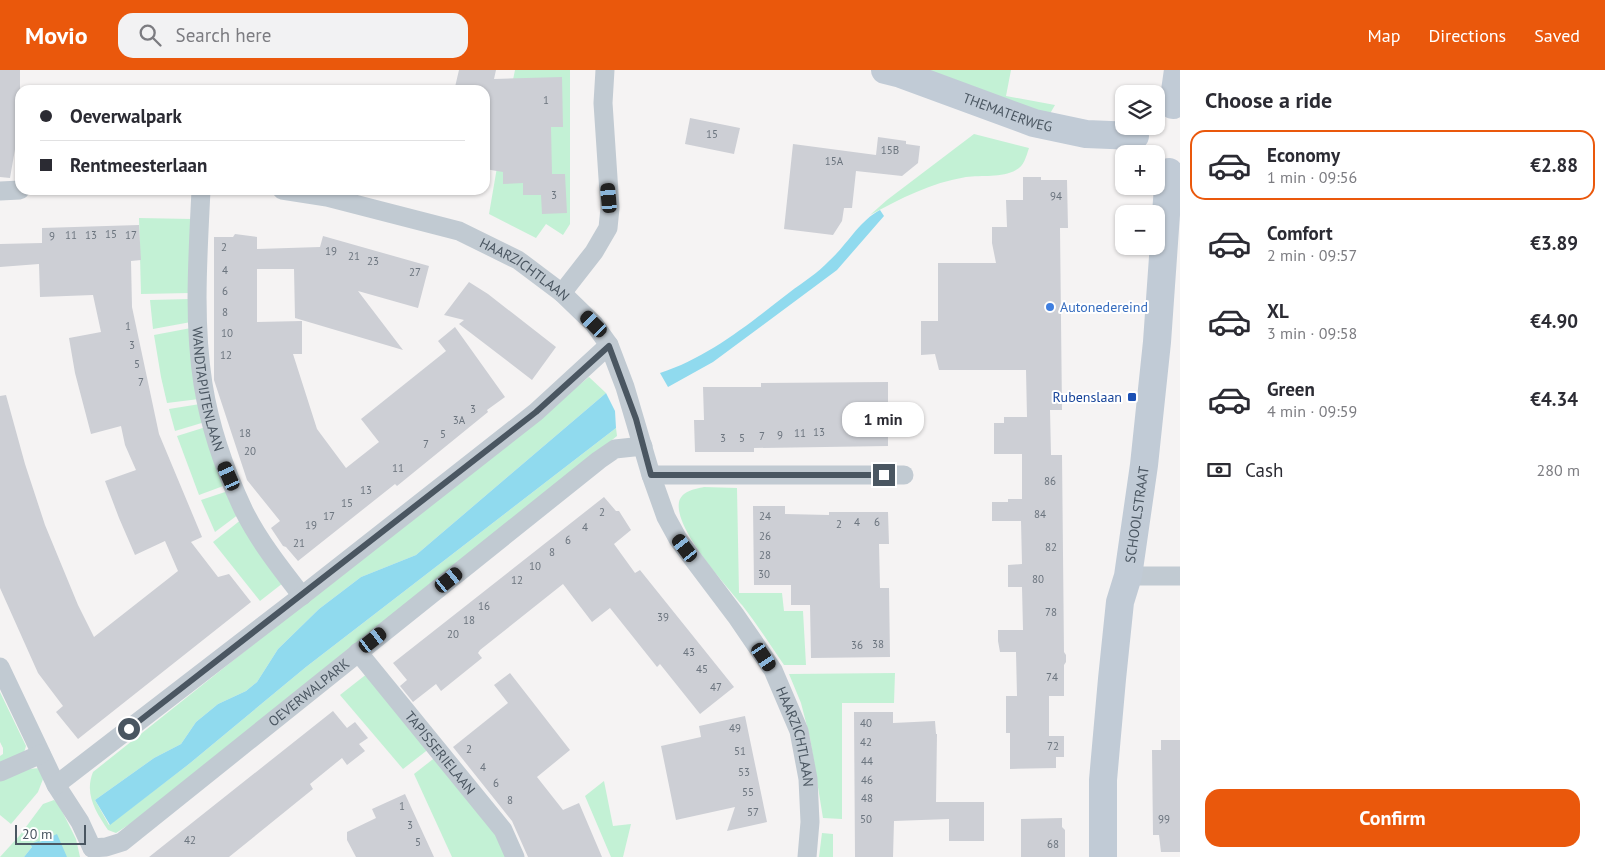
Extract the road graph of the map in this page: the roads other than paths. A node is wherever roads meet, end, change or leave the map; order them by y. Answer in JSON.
{"nodes":[{"id":1,"x":605,"y":70,"type":"edge"},
{"id":2,"x":885,"y":70,"type":"edge"},
{"id":3,"x":1178,"y":70,"type":"edge"},
{"id":4,"x":1170,"y":107,"type":"edge"},
{"id":5,"x":1138,"y":139,"type":"edge"},
{"id":6,"x":1168,"y":170,"type":"edge"},
{"id":7,"x":15,"y":190,"type":"edge"},
{"id":8,"x":0,"y":191,"type":"edge"},
{"id":9,"x":201,"y":195,"type":"edge"},
{"id":10,"x":314,"y":195,"type":"edge"},
{"id":11,"x":562,"y":293,"type":"junction"},
{"id":12,"x":609,"y":346,"type":"junction"},
{"id":13,"x":644,"y":446,"type":"junction"},
{"id":14,"x":651,"y":475,"type":"junction"},
{"id":15,"x":904,"y":475,"type":"dead end"},
{"id":16,"x":1128,"y":576,"type":"junction"},
{"id":17,"x":1180,"y":576,"type":"edge"},
{"id":18,"x":302,"y":596,"type":"junction"},
{"id":19,"x":358,"y":652,"type":"junction"},
{"id":20,"x":0,"y":667,"type":"edge"},
{"id":21,"x":41,"y":754,"type":"junction"},
{"id":22,"x":0,"y":772,"type":"edge"},
{"id":23,"x":56,"y":785,"type":"junction"},
{"id":24,"x":92,"y":853,"type":"edge"},
{"id":25,"x":514,"y":857,"type":"edge"},
{"id":26,"x":807,"y":857,"type":"edge"},
{"id":27,"x":1103,"y":857,"type":"edge"}],
"edges":[{"from":1,"to":11,"type":"street"},
{"from":2,"to":5,"type":"street","name":"THEMATERWEG"},
{"from":3,"to":4,"type":"street"},
{"from":6,"to":16,"type":"street","name":"SCHOOLSTRAAT"},
{"from":7,"to":8,"type":"street"},
{"from":9,"to":18,"type":"street","name":"WANDTAPIJTENLAAN"},
{"from":10,"to":11,"type":"street","name":"HAARZICHTLAAN"},
{"from":11,"to":12,"type":"street","name":"HAARZICHTLAAN"},
{"from":12,"to":13,"type":"street","name":"HAARZICHTLAAN"},
{"from":12,"to":18,"type":"street"},
{"from":13,"to":14,"type":"street","name":"HAARZICHTLAAN"},
{"from":13,"to":19,"type":"street","name":"OEVERWALPARK"},
{"from":14,"to":15,"type":"street"},
{"from":14,"to":26,"type":"street","name":"HAARZICHTLAAN"},
{"from":16,"to":17,"type":"street"},
{"from":16,"to":27,"type":"street","name":"SCHOOLSTRAAT"},
{"from":18,"to":23,"type":"street"},
{"from":19,"to":24,"type":"street","name":"OEVERWALPARK"},
{"from":19,"to":25,"type":"street","name":"TAPISSERIELAAN"},
{"from":20,"to":21,"type":"street"},
{"from":21,"to":22,"type":"street"},
{"from":21,"to":23,"type":"street"},
{"from":23,"to":24,"type":"street"}]}
